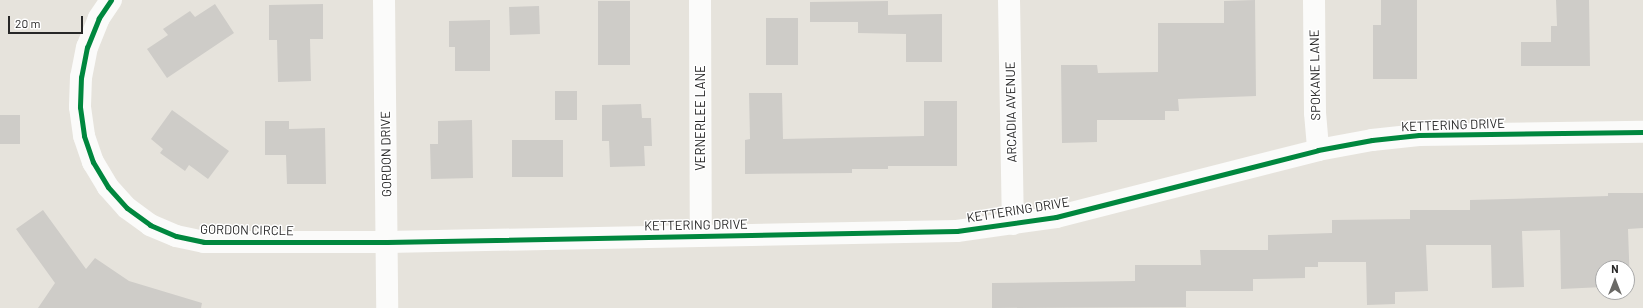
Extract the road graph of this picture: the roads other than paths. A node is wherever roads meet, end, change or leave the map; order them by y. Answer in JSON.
{"nodes":[{"id":1,"x":111,"y":0,"type":"edge"},
{"id":2,"x":384,"y":0,"type":"edge"},
{"id":3,"x":700,"y":0,"type":"edge"},
{"id":4,"x":1009,"y":0,"type":"edge"},
{"id":5,"x":1314,"y":0,"type":"edge"},
{"id":6,"x":1643,"y":132,"type":"edge"},
{"id":7,"x":1318,"y":150,"type":"junction"},
{"id":8,"x":1013,"y":224,"type":"junction"},
{"id":9,"x":701,"y":236,"type":"junction"},
{"id":10,"x":387,"y":242,"type":"junction"},
{"id":11,"x":387,"y":308,"type":"edge"}],
"edges":[{"from":1,"to":10,"type":"street","name":"GORDON CIRCLE"},
{"from":2,"to":10,"type":"street","name":"GORDON DRIVE"},
{"from":3,"to":9,"type":"street","name":"VERNERLEE LANE"},
{"from":4,"to":8,"type":"street","name":"ARCADIA AVENUE"},
{"from":5,"to":7,"type":"street","name":"SPOKANE LANE"},
{"from":6,"to":7,"type":"street","name":"KETTERING DRIVE"},
{"from":7,"to":8,"type":"street","name":"KETTERING DRIVE"},
{"from":8,"to":9,"type":"street","name":"KETTERING DRIVE"},
{"from":9,"to":10,"type":"street","name":"KETTERING DRIVE"},
{"from":10,"to":11,"type":"street","name":"GORDON DRIVE"}]}
